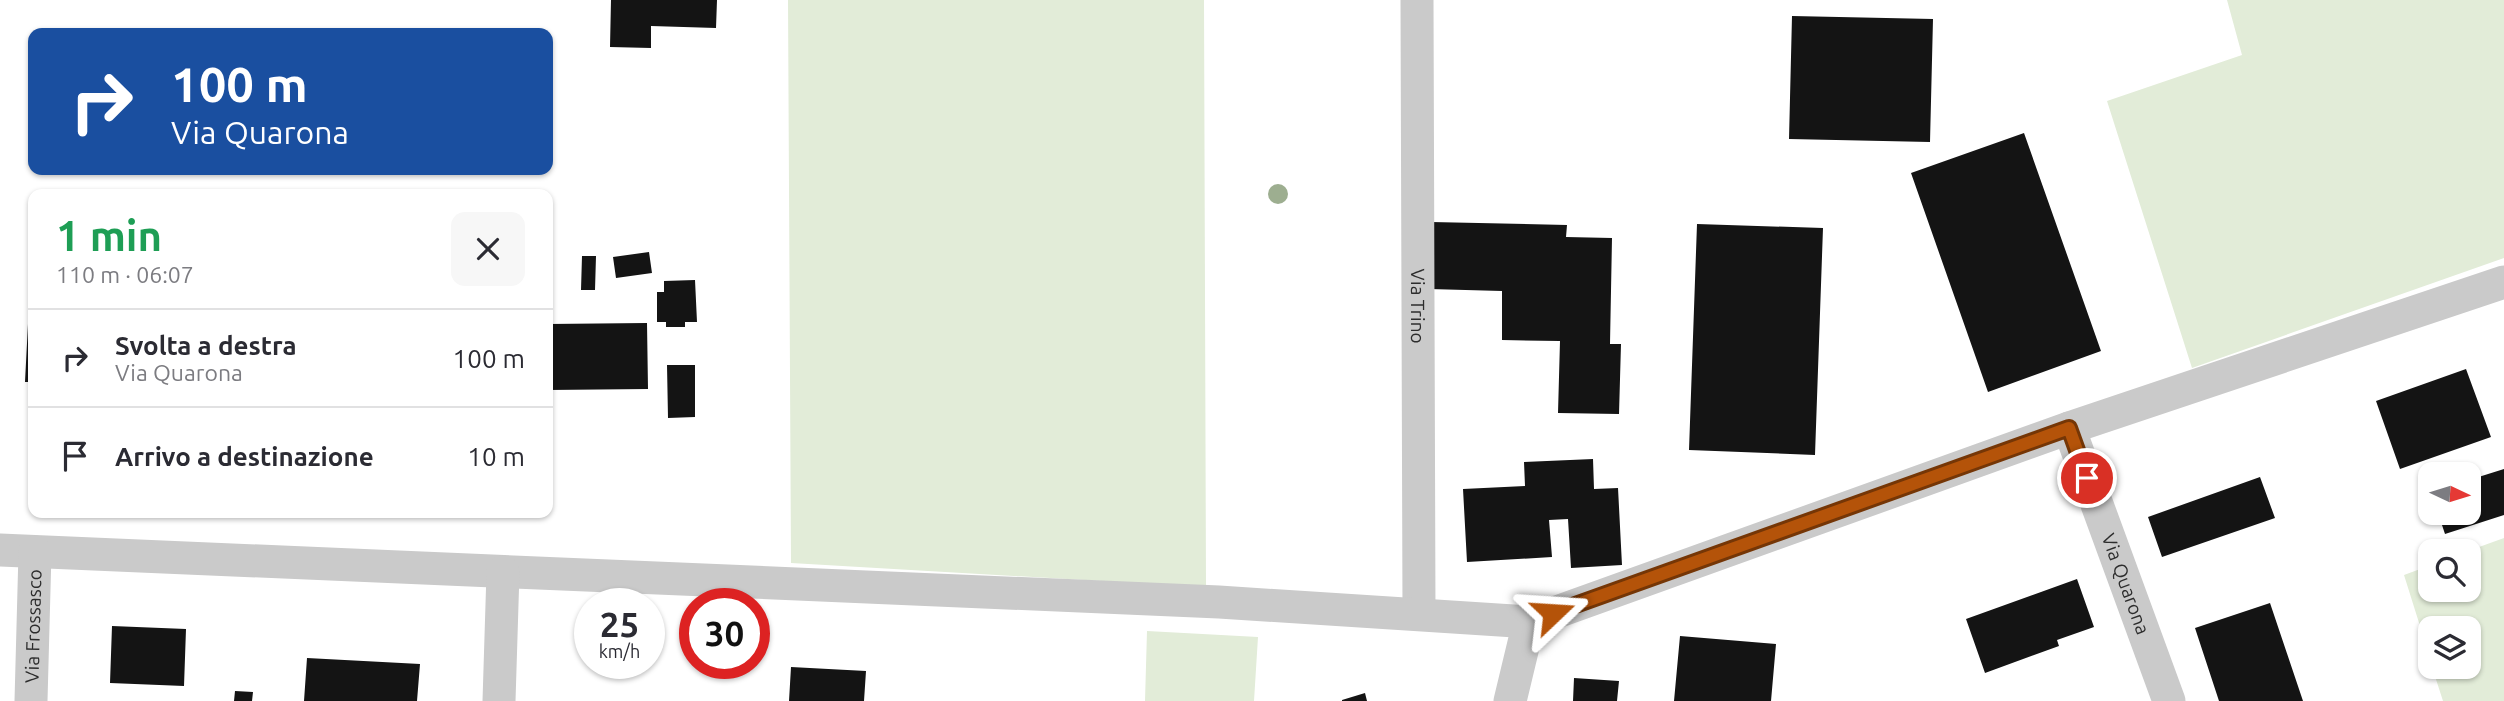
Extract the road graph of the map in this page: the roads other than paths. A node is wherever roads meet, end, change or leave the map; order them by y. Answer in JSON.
{"nodes":[{"id":1,"x":1417,"y":0,"type":"edge"},
{"id":2,"x":2504,"y":282,"type":"edge"},
{"id":3,"x":2069,"y":428,"type":"junction"},
{"id":4,"x":0,"y":550,"type":"edge"},
{"id":5,"x":35,"y":552,"type":"junction"},
{"id":6,"x":503,"y":572,"type":"junction"},
{"id":7,"x":1419,"y":614,"type":"junction"},
{"id":8,"x":1529,"y":622,"type":"junction"},
{"id":9,"x":31,"y":701,"type":"edge"},
{"id":10,"x":499,"y":701,"type":"edge"},
{"id":11,"x":1510,"y":701,"type":"edge"},
{"id":12,"x":2169,"y":701,"type":"edge"}],
"edges":[{"from":1,"to":7,"type":"street","name":"Via Trino"},
{"from":2,"to":3,"type":"street"},
{"from":3,"to":8,"type":"street"},
{"from":3,"to":12,"type":"street","name":"Via Quarona"},
{"from":4,"to":5,"type":"street"},
{"from":5,"to":6,"type":"street"},
{"from":5,"to":9,"type":"street","name":"Via Frossasco"},
{"from":6,"to":7,"type":"street"},
{"from":6,"to":10,"type":"street"},
{"from":7,"to":8,"type":"street"},
{"from":8,"to":11,"type":"street"}]}
